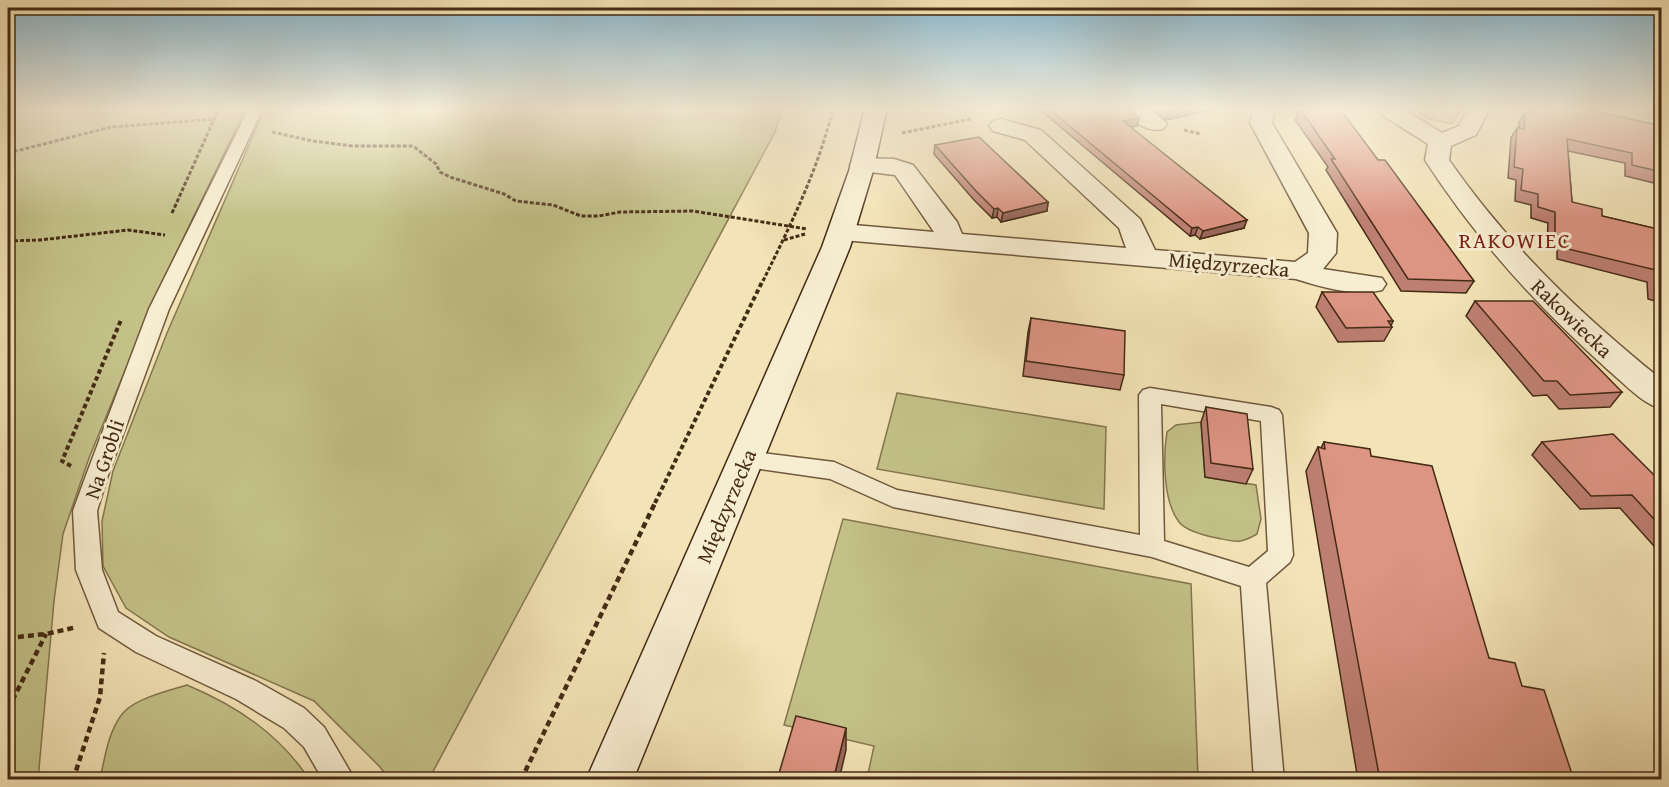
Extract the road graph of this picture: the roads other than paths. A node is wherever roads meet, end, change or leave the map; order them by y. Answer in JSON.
{"nodes":[{"id":1,"x":238,"y":145,"type":"edge"},
{"id":2,"x":867,"y":145,"type":"edge"},
{"id":3,"x":876,"y":145,"type":"edge"},
{"id":4,"x":1044,"y":145,"type":"edge"},
{"id":5,"x":1273,"y":145,"type":"edge"},
{"id":6,"x":1440,"y":145,"type":"edge"},
{"id":7,"x":842,"y":232,"type":"junction"},
{"id":8,"x":949,"y":240,"type":"junction"},
{"id":9,"x":1143,"y":256,"type":"junction"},
{"id":10,"x":1298,"y":271,"type":"junction"},
{"id":11,"x":1372,"y":284,"type":"dead end"},
{"id":12,"x":1662,"y":398,"type":"edge"},
{"id":13,"x":747,"y":459,"type":"junction"},
{"id":14,"x":1152,"y":547,"type":"junction"},
{"id":15,"x":1253,"y":579,"type":"junction"},
{"id":16,"x":340,"y":780,"type":"edge"},
{"id":17,"x":609,"y":780,"type":"edge"},
{"id":18,"x":1269,"y":780,"type":"edge"}],
"edges":[{"from":1,"to":16,"type":"lane","name":"Na Grobli"},
{"from":2,"to":7,"type":"street","name":"Międzyrzecka"},
{"from":3,"to":8,"type":"street"},
{"from":4,"to":9,"type":"street","name":"Międzyrzecka"},
{"from":5,"to":10,"type":"street","name":"Międzyrzecka"},
{"from":6,"to":12,"type":"street","name":"Rakowiecka"},
{"from":7,"to":8,"type":"street","name":"Międzyrzecka"},
{"from":7,"to":13,"type":"street","name":"Międzyrzecka"},
{"from":8,"to":9,"type":"street","name":"Międzyrzecka"},
{"from":9,"to":10,"type":"street","name":"Międzyrzecka"},
{"from":10,"to":11,"type":"street"},
{"from":13,"to":14,"type":"lane"},
{"from":13,"to":17,"type":"street","name":"Międzyrzecka"},
{"from":14,"to":15,"type":"lane"},
{"from":14,"to":15,"type":"lane"},
{"from":15,"to":18,"type":"lane"}]}
